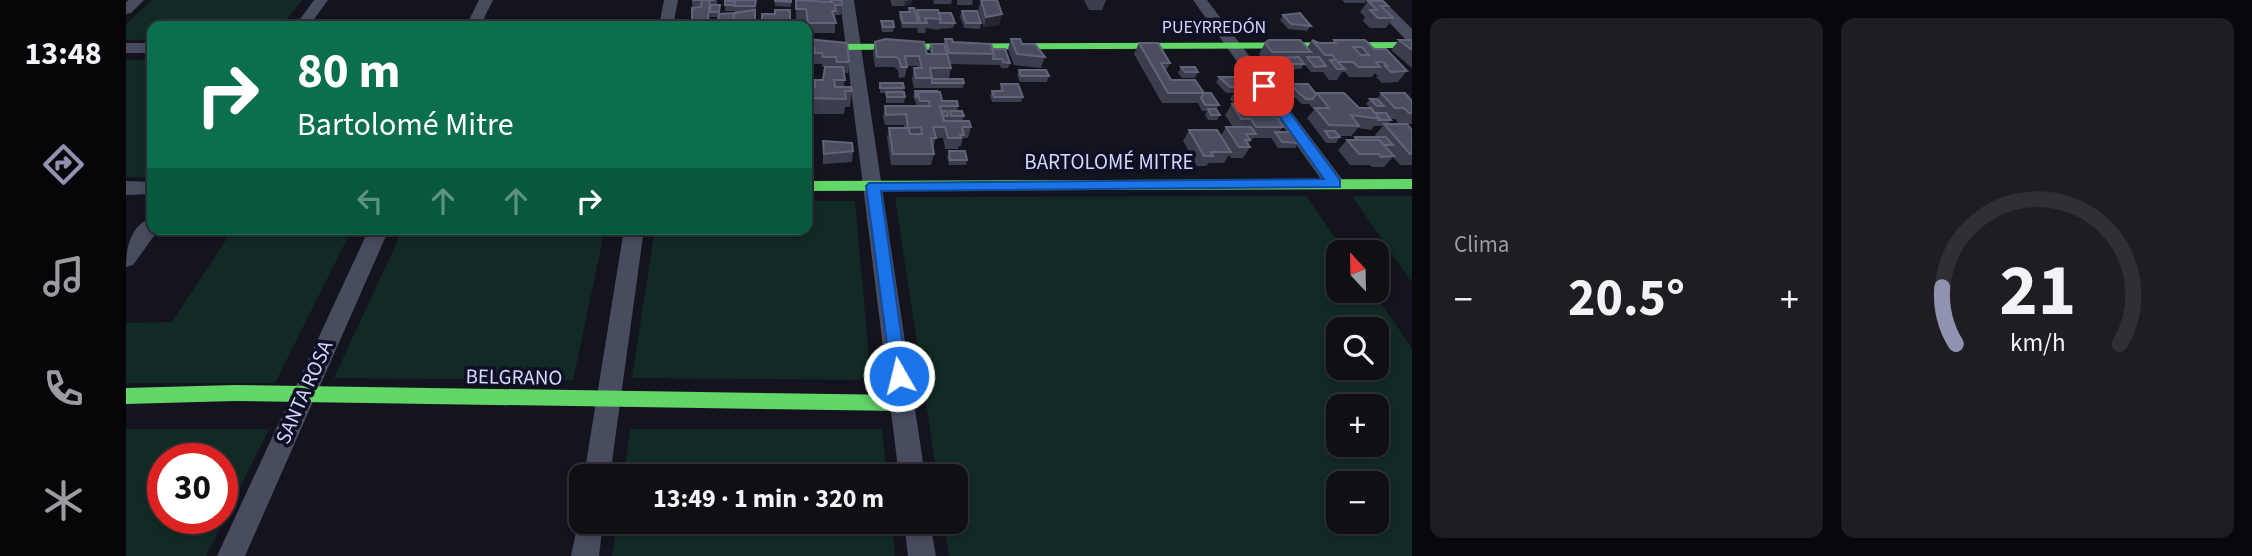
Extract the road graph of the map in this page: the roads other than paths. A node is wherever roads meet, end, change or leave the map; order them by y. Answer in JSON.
{"nodes":[{"id":1,"x":137,"y":0,"type":"edge"},
{"id":2,"x":321,"y":0,"type":"edge"},
{"id":3,"x":486,"y":0,"type":"edge"},
{"id":4,"x":671,"y":0,"type":"edge"},
{"id":5,"x":848,"y":0,"type":"edge"},
{"id":6,"x":1200,"y":0,"type":"edge"},
{"id":7,"x":1375,"y":0,"type":"edge"},
{"id":8,"x":126,"y":10,"type":"edge"},
{"id":9,"x":306,"y":21,"type":"edge"},
{"id":10,"x":476,"y":21,"type":"edge"},
{"id":11,"x":667,"y":21,"type":"edge"},
{"id":12,"x":1412,"y":38,"type":"edge"},
{"id":13,"x":1412,"y":45,"type":"edge"},
{"id":14,"x":812,"y":47,"type":"edge"},
{"id":15,"x":855,"y":47,"type":"junction"},
{"id":16,"x":1236,"y":47,"type":"junction"},
{"id":17,"x":126,"y":48,"type":"edge"},
{"id":18,"x":147,"y":48,"type":"edge"},
{"id":19,"x":1335,"y":184,"type":"junction"},
{"id":20,"x":1412,"y":184,"type":"edge"},
{"id":21,"x":812,"y":186,"type":"edge"},
{"id":22,"x":874,"y":186,"type":"junction"},
{"id":23,"x":126,"y":188,"type":"edge"},
{"id":24,"x":147,"y":188,"type":"edge"},
{"id":25,"x":147,"y":232,"type":"edge"},
{"id":26,"x":376,"y":235,"type":"edge"},
{"id":27,"x":633,"y":235,"type":"edge"},
{"id":28,"x":126,"y":259,"type":"edge"},
{"id":29,"x":126,"y":396,"type":"edge"},
{"id":30,"x":302,"y":396,"type":"junction"},
{"id":31,"x":609,"y":399,"type":"junction"},
{"id":32,"x":902,"y":403,"type":"junction"},
{"id":33,"x":599,"y":464,"type":"edge"},
{"id":34,"x":910,"y":464,"type":"edge"},
{"id":35,"x":588,"y":534,"type":"edge"},
{"id":36,"x":919,"y":534,"type":"edge"},
{"id":37,"x":232,"y":556,"type":"edge"},
{"id":38,"x":585,"y":556,"type":"edge"},
{"id":39,"x":922,"y":556,"type":"edge"}],
"edges":[{"from":1,"to":8,"type":"street"},
{"from":2,"to":9,"type":"street"},
{"from":3,"to":10,"type":"street"},
{"from":4,"to":11,"type":"street"},
{"from":5,"to":15,"type":"street"},
{"from":6,"to":16,"type":"street"},
{"from":7,"to":12,"type":"street"},
{"from":13,"to":16,"type":"street","name":"PUEYRREDÓN"},
{"from":14,"to":15,"type":"street","name":"PUEYRREDÓN"},
{"from":15,"to":16,"type":"street","name":"PUEYRREDÓN"},
{"from":15,"to":22,"type":"street"},
{"from":16,"to":19,"type":"street"},
{"from":17,"to":18,"type":"street"},
{"from":19,"to":20,"type":"street","name":"BARTOLOMÉ MITRE"},
{"from":19,"to":22,"type":"street","name":"BARTOLOMÉ MITRE"},
{"from":21,"to":22,"type":"street","name":"BARTOLOMÉ MITRE"},
{"from":22,"to":32,"type":"street"},
{"from":23,"to":24,"type":"street"},
{"from":25,"to":28,"type":"street"},
{"from":26,"to":30,"type":"street","name":"SANTA ROSA"},
{"from":27,"to":31,"type":"street"},
{"from":29,"to":30,"type":"street","name":"BELGRANO"},
{"from":30,"to":31,"type":"street","name":"BELGRANO"},
{"from":30,"to":37,"type":"street","name":"SANTA ROSA"},
{"from":31,"to":32,"type":"street","name":"BELGRANO"},
{"from":31,"to":33,"type":"street"},
{"from":32,"to":34,"type":"street"},
{"from":35,"to":38,"type":"street"},
{"from":36,"to":39,"type":"street"}]}
